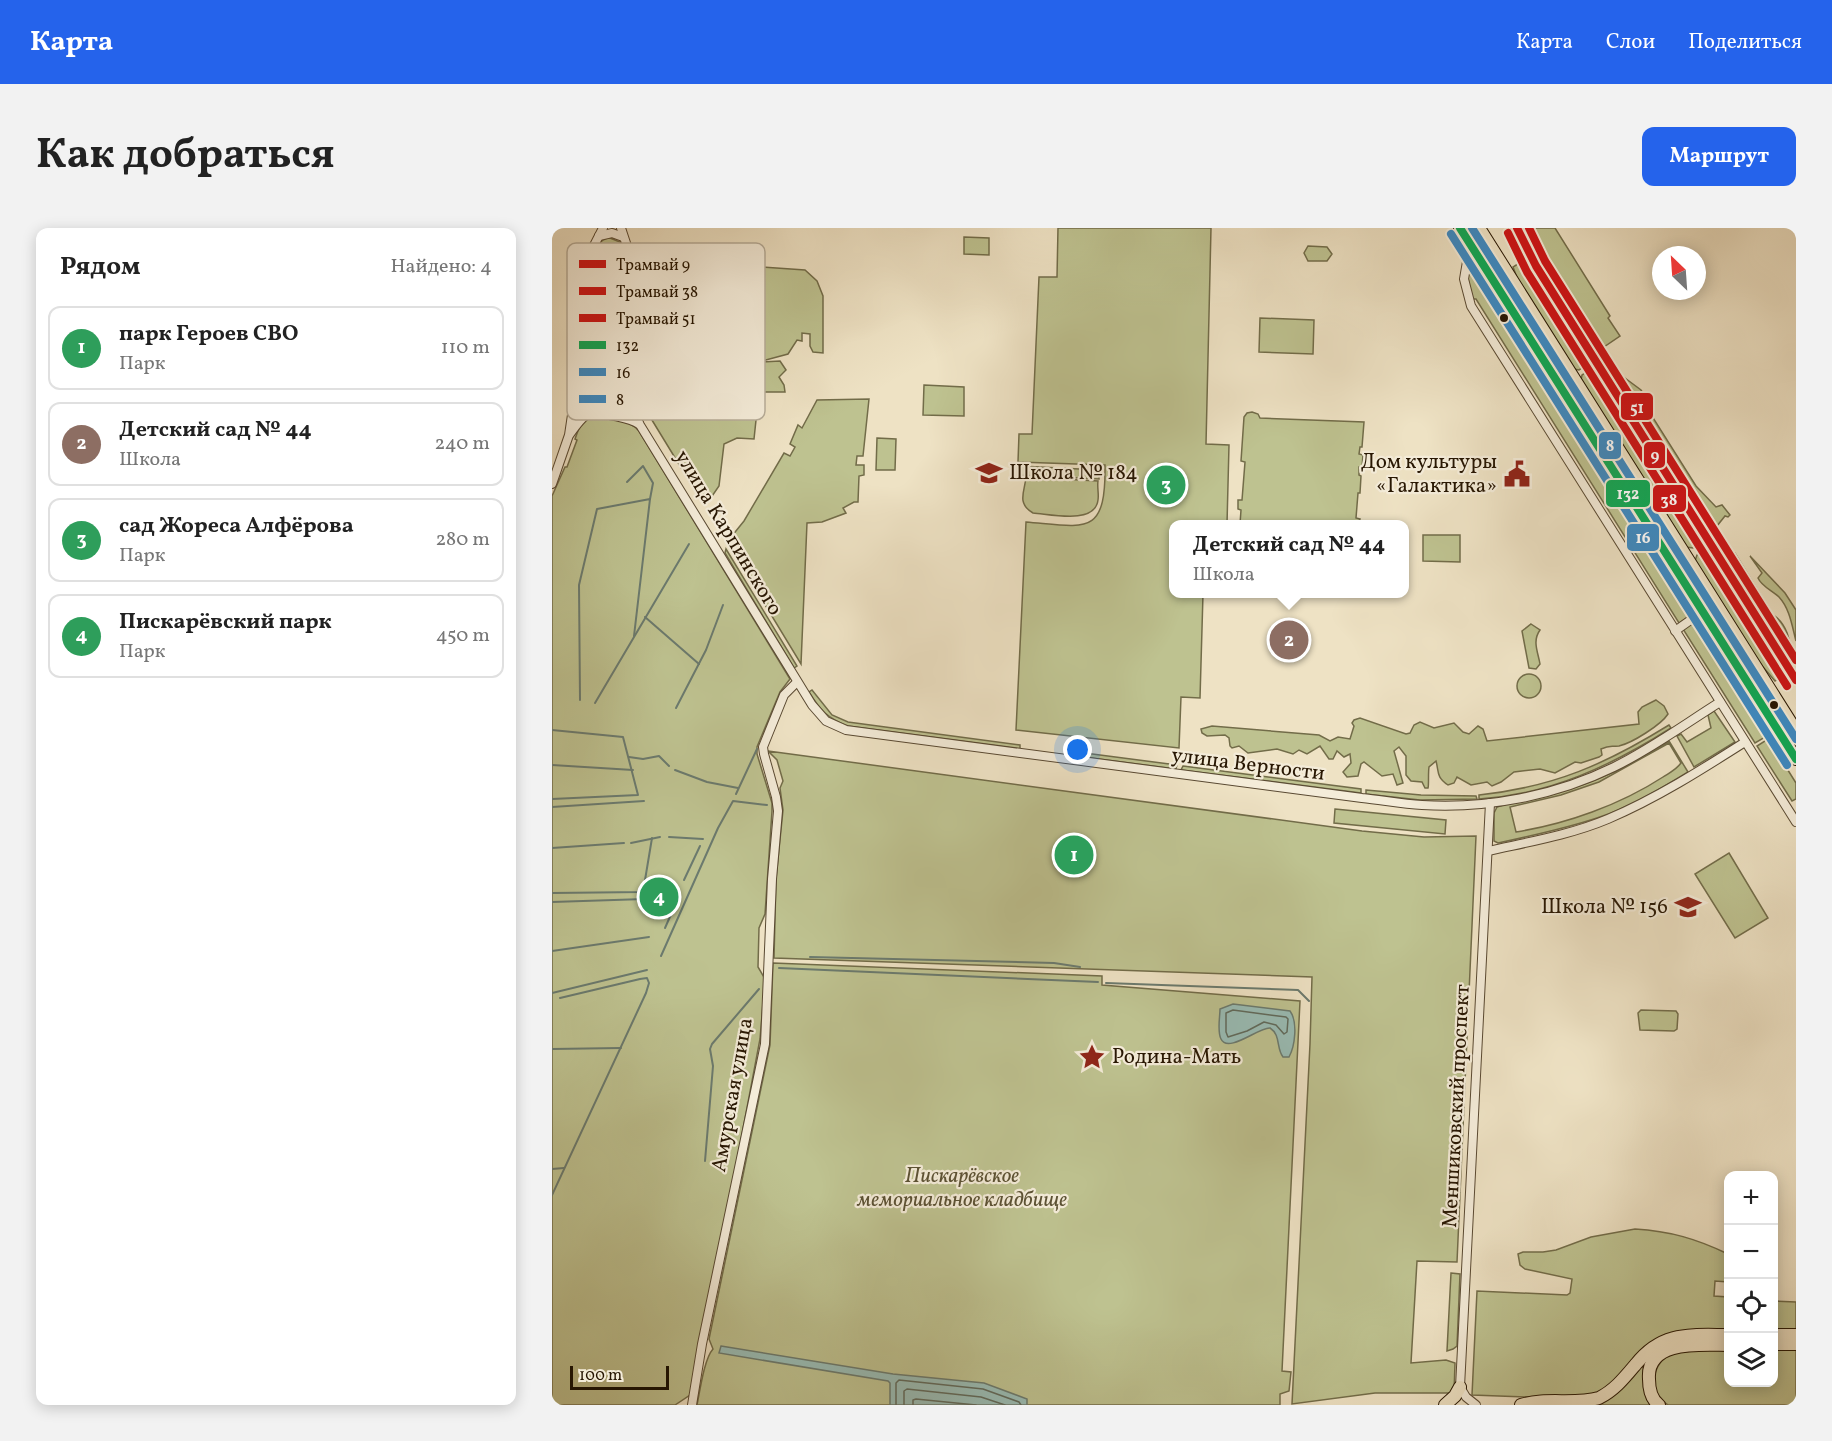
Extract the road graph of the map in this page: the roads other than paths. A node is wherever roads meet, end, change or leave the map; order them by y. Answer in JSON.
{"nodes":[{"id":1,"x":603,"y":228,"type":"edge"},
{"id":2,"x":621,"y":228,"type":"edge"},
{"id":3,"x":1460,"y":228,"type":"edge"},
{"id":4,"x":1479,"y":228,"type":"edge"},
{"id":5,"x":599,"y":236,"type":"junction"},
{"id":6,"x":623,"y":237,"type":"junction"},
{"id":7,"x":595,"y":243,"type":"edge"},
{"id":8,"x":625,"y":243,"type":"edge"},
{"id":9,"x":1470,"y":244,"type":"junction"},
{"id":10,"x":571,"y":420,"type":"edge"},
{"id":11,"x":580,"y":420,"type":"edge"},
{"id":12,"x":631,"y":420,"type":"edge"},
{"id":13,"x":637,"y":420,"type":"edge"},
{"id":14,"x":640,"y":425,"type":"junction"},
{"id":15,"x":569,"y":435,"type":"junction"},
{"id":16,"x":552,"y":484,"type":"edge"},
{"id":17,"x":1702,"y":612,"type":"junction"},
{"id":18,"x":1675,"y":631,"type":"junction"},
{"id":19,"x":784,"y":660,"type":"joint"},
{"id":20,"x":797,"y":682,"type":"junction"},
{"id":21,"x":1720,"y":702,"type":"junction"},
{"id":22,"x":1796,"y":731,"type":"edge"},
{"id":23,"x":1745,"y":741,"type":"junction"},
{"id":24,"x":1796,"y":759,"type":"edge"},
{"id":25,"x":1490,"y":803,"type":"junction"},
{"id":26,"x":1796,"y":822,"type":"edge"},
{"id":27,"x":1488,"y":851,"type":"junction"},
{"id":28,"x":1724,"y":1335,"type":"edge"},
{"id":29,"x":1778,"y":1335,"type":"edge"},
{"id":30,"x":1796,"y":1335,"type":"edge"},
{"id":31,"x":1778,"y":1344,"type":"edge"},
{"id":32,"x":1796,"y":1344,"type":"edge"},
{"id":33,"x":1724,"y":1345,"type":"edge"},
{"id":34,"x":1460,"y":1387,"type":"junction"},
{"id":35,"x":692,"y":1405,"type":"edge"},
{"id":36,"x":1445,"y":1405,"type":"edge"},
{"id":37,"x":1476,"y":1405,"type":"edge"},
{"id":38,"x":1521,"y":1405,"type":"edge"},
{"id":39,"x":1659,"y":1405,"type":"edge"}],
"edges":[{"from":1,"to":5,"type":"street"},
{"from":2,"to":6,"type":"street"},
{"from":3,"to":9,"type":"main road"},
{"from":4,"to":22,"type":"main road"},
{"from":5,"to":6,"type":"street"},
{"from":5,"to":7,"type":"street"},
{"from":6,"to":8,"type":"street"},
{"from":9,"to":17,"type":"main road"},
{"from":9,"to":18,"type":"street"},
{"from":10,"to":15,"type":"street"},
{"from":11,"to":15,"type":"street"},
{"from":12,"to":14,"type":"street"},
{"from":13,"to":14,"type":"street","name":"улица Карпинского"},
{"from":14,"to":19,"type":"street","name":"улица Карпинского"},
{"from":15,"to":16,"type":"street"},
{"from":17,"to":18,"type":"street"},
{"from":17,"to":24,"type":"main road"},
{"from":18,"to":21,"type":"street"},
{"from":19,"to":20,"type":"street","name":"улица Верности"},
{"from":20,"to":25,"type":"street","name":"улица Верности"},
{"from":20,"to":35,"type":"street","name":"Амурская улица"},
{"from":21,"to":23,"type":"street"},
{"from":21,"to":25,"type":"street","name":"улица Верности"},
{"from":23,"to":26,"type":"street"},
{"from":23,"to":27,"type":"street"},
{"from":25,"to":27,"type":"street","name":"Меншиковский проспект"},
{"from":27,"to":34,"type":"street","name":"Меншиковский проспект"},
{"from":28,"to":38,"type":"main road"},
{"from":29,"to":30,"type":"main road"},
{"from":31,"to":32,"type":"main road"},
{"from":33,"to":39,"type":"main road"},
{"from":34,"to":36,"type":"main road"},
{"from":34,"to":37,"type":"street"}]}
